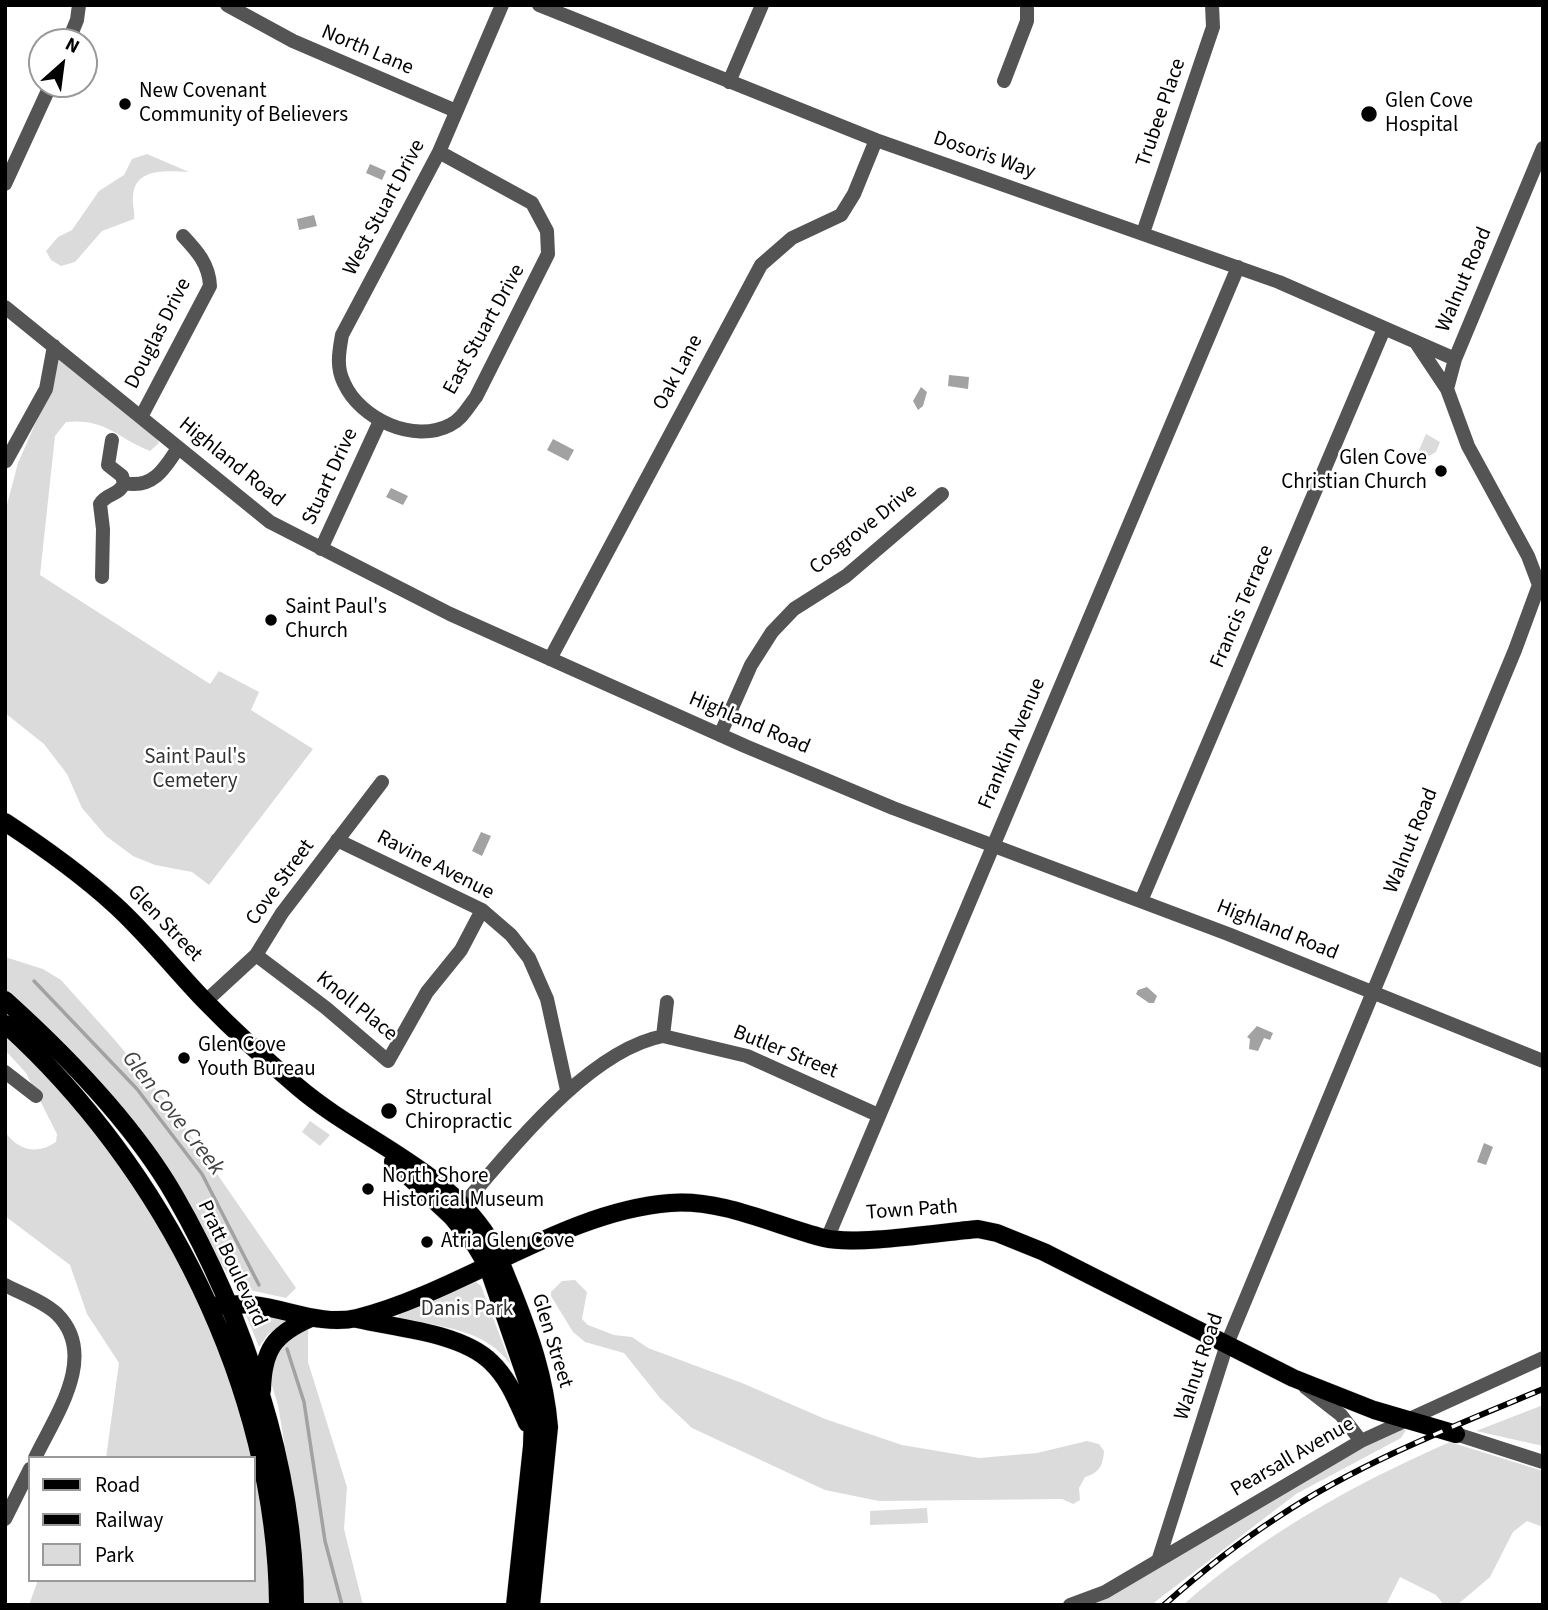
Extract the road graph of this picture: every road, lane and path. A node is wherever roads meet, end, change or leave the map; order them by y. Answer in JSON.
{"nodes":[{"id":1,"x":87,"y":5,"type":"edge"},
{"id":2,"x":227,"y":5,"type":"edge"},
{"id":3,"x":502,"y":5,"type":"edge"},
{"id":4,"x":540,"y":5,"type":"edge"},
{"id":5,"x":762,"y":5,"type":"edge"},
{"id":6,"x":1027,"y":5,"type":"edge"},
{"id":7,"x":1212,"y":5,"type":"edge"},
{"id":8,"x":78,"y":13,"type":"edge"},
{"id":9,"x":1004,"y":81,"type":"dead end"},
{"id":10,"x":729,"y":82,"type":"junction"},
{"id":11,"x":45,"y":98,"type":"edge"},
{"id":12,"x":456,"y":111,"type":"junction"},
{"id":13,"x":876,"y":140,"type":"junction"},
{"id":14,"x":1543,"y":148,"type":"edge"},
{"id":15,"x":439,"y":152,"type":"junction"},
{"id":16,"x":5,"y":184,"type":"edge"},
{"id":17,"x":1143,"y":233,"type":"junction"},
{"id":18,"x":183,"y":236,"type":"dead end"},
{"id":19,"x":1238,"y":267,"type":"junction"},
{"id":20,"x":5,"y":307,"type":"edge"},
{"id":21,"x":1384,"y":329,"type":"junction"},
{"id":22,"x":1416,"y":343,"type":"junction"},
{"id":23,"x":54,"y":346,"type":"junction"},
{"id":24,"x":1455,"y":359,"type":"junction"},
{"id":25,"x":1447,"y":390,"type":"junction"},
{"id":26,"x":141,"y":417,"type":"junction"},
{"id":27,"x":380,"y":421,"type":"junction"},
{"id":28,"x":112,"y":440,"type":"dead end"},
{"id":29,"x":178,"y":448,"type":"junction"},
{"id":30,"x":6,"y":461,"type":"edge"},
{"id":31,"x":124,"y":483,"type":"junction"},
{"id":32,"x":942,"y":494,"type":"dead end"},
{"id":33,"x":321,"y":550,"type":"junction"},
{"id":34,"x":102,"y":578,"type":"dead end"},
{"id":35,"x":1541,"y":586,"type":"edge"},
{"id":36,"x":550,"y":659,"type":"junction"},
{"id":37,"x":720,"y":735,"type":"junction"},
{"id":38,"x":382,"y":782,"type":"dead end"},
{"id":39,"x":5,"y":822,"type":"edge"},
{"id":40,"x":337,"y":840,"type":"junction"},
{"id":41,"x":992,"y":846,"type":"junction"},
{"id":42,"x":1141,"y":901,"type":"junction"},
{"id":43,"x":482,"y":910,"type":"junction"},
{"id":44,"x":256,"y":956,"type":"junction"},
{"id":45,"x":1373,"y":993,"type":"junction"},
{"id":46,"x":5,"y":1000,"type":"edge"},
{"id":47,"x":206,"y":1002,"type":"junction"},
{"id":48,"x":667,"y":1002,"type":"dead end"},
{"id":49,"x":5,"y":1024,"type":"edge"},
{"id":50,"x":663,"y":1036,"type":"junction"},
{"id":51,"x":1543,"y":1061,"type":"edge"},
{"id":52,"x":5,"y":1072,"type":"edge"},
{"id":53,"x":567,"y":1090,"type":"junction"},
{"id":54,"x":36,"y":1096,"type":"dead end"},
{"id":55,"x":878,"y":1115,"type":"junction"},
{"id":56,"x":457,"y":1212,"type":"junction"},
{"id":57,"x":827,"y":1239,"type":"junction"},
{"id":58,"x":494,"y":1264,"type":"junction"},
{"id":59,"x":5,"y":1285,"type":"edge"},
{"id":60,"x":230,"y":1305,"type":"junction"},
{"id":61,"x":211,"y":1306,"type":"junction"},
{"id":62,"x":311,"y":1318,"type":"junction"},
{"id":63,"x":354,"y":1318,"type":"junction"},
{"id":64,"x":1227,"y":1344,"type":"junction"},
{"id":65,"x":1543,"y":1358,"type":"edge"},
{"id":66,"x":502,"y":1375,"type":"junction"},
{"id":67,"x":1293,"y":1378,"type":"junction"},
{"id":68,"x":537,"y":1389,"type":"junction"},
{"id":69,"x":1459,"y":1396,"type":"junction"},
{"id":70,"x":262,"y":1400,"type":"junction"},
{"id":71,"x":1406,"y":1420,"type":"junction"},
{"id":72,"x":533,"y":1429,"type":"junction"},
{"id":73,"x":1451,"y":1433,"type":"junction"},
{"id":74,"x":1361,"y":1441,"type":"junction"},
{"id":75,"x":36,"y":1456,"type":"edge"},
{"id":76,"x":1543,"y":1462,"type":"edge"},
{"id":77,"x":28,"y":1473,"type":"edge"},
{"id":78,"x":535,"y":1488,"type":"junction"},
{"id":79,"x":5,"y":1519,"type":"edge"},
{"id":80,"x":1159,"y":1558,"type":"junction"},
{"id":81,"x":278,"y":1605,"type":"edge"},
{"id":82,"x":295,"y":1605,"type":"edge"},
{"id":83,"x":516,"y":1605,"type":"edge"},
{"id":84,"x":531,"y":1605,"type":"edge"},
{"id":85,"x":1070,"y":1605,"type":"edge"}],
"edges":[{"from":1,"to":8,"type":"street"},
{"from":2,"to":12,"type":"street","name":"North Lane"},
{"from":3,"to":12,"type":"street","name":"West Stuart Drive"},
{"from":4,"to":10,"type":"street","name":"Dosoris Way"},
{"from":5,"to":10,"type":"street"},
{"from":6,"to":9,"type":"street"},
{"from":7,"to":17,"type":"street","name":"Trubee Place"},
{"from":10,"to":13,"type":"street","name":"Dosoris Way"},
{"from":11,"to":16,"type":"street"},
{"from":12,"to":15,"type":"street","name":"West Stuart Drive"},
{"from":13,"to":17,"type":"street","name":"Dosoris Way"},
{"from":13,"to":36,"type":"street","name":"Oak Lane"},
{"from":14,"to":24,"type":"street","name":"Walnut Road"},
{"from":15,"to":27,"type":"street","name":"West Stuart Drive"},
{"from":15,"to":27,"type":"street","name":"East Stuart Drive"},
{"from":17,"to":19,"type":"street","name":"Dosoris Way"},
{"from":18,"to":26,"type":"street","name":"Douglas Drive"},
{"from":19,"to":21,"type":"street","name":"Dosoris Way"},
{"from":19,"to":41,"type":"street","name":"Franklin Avenue"},
{"from":20,"to":23,"type":"street","name":"Highland Road"},
{"from":21,"to":22,"type":"street","name":"Dosoris Way"},
{"from":21,"to":42,"type":"street","name":"Francis Terrace"},
{"from":22,"to":24,"type":"street","name":"Dosoris Way"},
{"from":22,"to":25,"type":"street","name":"Dosoris Way"},
{"from":23,"to":26,"type":"street","name":"Highland Road"},
{"from":23,"to":30,"type":"street"},
{"from":24,"to":25,"type":"street","name":"Walnut Road"},
{"from":25,"to":35,"type":"street","name":"Walnut Road"},
{"from":26,"to":29,"type":"street","name":"Highland Road"},
{"from":27,"to":33,"type":"street","name":"Stuart Drive"},
{"from":28,"to":31,"type":"street"},
{"from":29,"to":31,"type":"street"},
{"from":29,"to":33,"type":"street","name":"Highland Road"},
{"from":31,"to":34,"type":"street"},
{"from":32,"to":37,"type":"street","name":"Cosgrove Drive"},
{"from":33,"to":36,"type":"street","name":"Highland Road"},
{"from":35,"to":45,"type":"street","name":"Walnut Road"},
{"from":36,"to":37,"type":"street","name":"Highland Road"},
{"from":37,"to":41,"type":"street","name":"Highland Road"},
{"from":38,"to":40,"type":"street","name":"Cove Street"},
{"from":39,"to":47,"type":"main road","name":"Glen Street"},
{"from":40,"to":43,"type":"street","name":"Ravine Avenue"},
{"from":40,"to":44,"type":"street","name":"Cove Street"},
{"from":41,"to":42,"type":"street","name":"Highland Road"},
{"from":41,"to":55,"type":"street","name":"Franklin Avenue"},
{"from":42,"to":45,"type":"street","name":"Highland Road"},
{"from":43,"to":44,"type":"street","name":"Knoll Place"},
{"from":43,"to":53,"type":"street","name":"Ravine Avenue"},
{"from":44,"to":47,"type":"street","name":"Cove Street"},
{"from":45,"to":51,"type":"street","name":"Highland Road"},
{"from":45,"to":64,"type":"street","name":"Walnut Road"},
{"from":46,"to":60,"type":"main road","name":"Pratt Boulevard"},
{"from":47,"to":56,"type":"main road","name":"Glen Street"},
{"from":48,"to":50,"type":"street"},
{"from":49,"to":61,"type":"main road","name":"Pratt Boulevard"},
{"from":50,"to":53,"type":"street"},
{"from":50,"to":55,"type":"street","name":"Butler Street"},
{"from":52,"to":54,"type":"street"},
{"from":53,"to":56,"type":"street"},
{"from":55,"to":57,"type":"street","name":"Franklin Avenue"},
{"from":56,"to":58,"type":"main road","name":"Glen Street"},
{"from":57,"to":58,"type":"main road","name":"Town Path"},
{"from":57,"to":64,"type":"main road","name":"Town Path"},
{"from":58,"to":63,"type":"main road","name":"Town Path"},
{"from":58,"to":68,"type":"main road","name":"Glen Street"},
{"from":59,"to":75,"type":"street"},
{"from":60,"to":61,"type":"main road","name":"Town Path"},
{"from":60,"to":62,"type":"main road","name":"Town Path"},
{"from":60,"to":70,"type":"main road","name":"Pratt Boulevard"},
{"from":61,"to":81,"type":"main road","name":"Pratt Boulevard"},
{"from":62,"to":63,"type":"main road","name":"Town Path"},
{"from":62,"to":70,"type":"main road"},
{"from":63,"to":66,"type":"main road","name":"Town Path"},
{"from":64,"to":67,"type":"main road","name":"Town Path"},
{"from":64,"to":80,"type":"street","name":"Walnut Road"},
{"from":65,"to":69,"type":"street","name":"Pearsall Avenue"},
{"from":66,"to":68,"type":"main road"},
{"from":66,"to":72,"type":"main road","name":"Town Path"},
{"from":67,"to":71,"type":"main road","name":"Town Path"},
{"from":67,"to":74,"type":"street"},
{"from":68,"to":72,"type":"main road","name":"Glen Street"},
{"from":68,"to":78,"type":"main road","name":"Glen Street"},
{"from":69,"to":71,"type":"street","name":"Pearsall Avenue"},
{"from":69,"to":73,"type":"street"},
{"from":70,"to":82,"type":"main road","name":"Pratt Boulevard"},
{"from":71,"to":73,"type":"main road","name":"Town Path"},
{"from":71,"to":74,"type":"street","name":"Pearsall Avenue"},
{"from":72,"to":78,"type":"main road","name":"Glen Street"},
{"from":73,"to":76,"type":"street"},
{"from":74,"to":80,"type":"street","name":"Pearsall Avenue"},
{"from":77,"to":79,"type":"street"},
{"from":78,"to":83,"type":"main road","name":"Glen Street"},
{"from":78,"to":84,"type":"main road","name":"Glen Street"},
{"from":80,"to":85,"type":"street","name":"Pearsall Avenue"}]}
